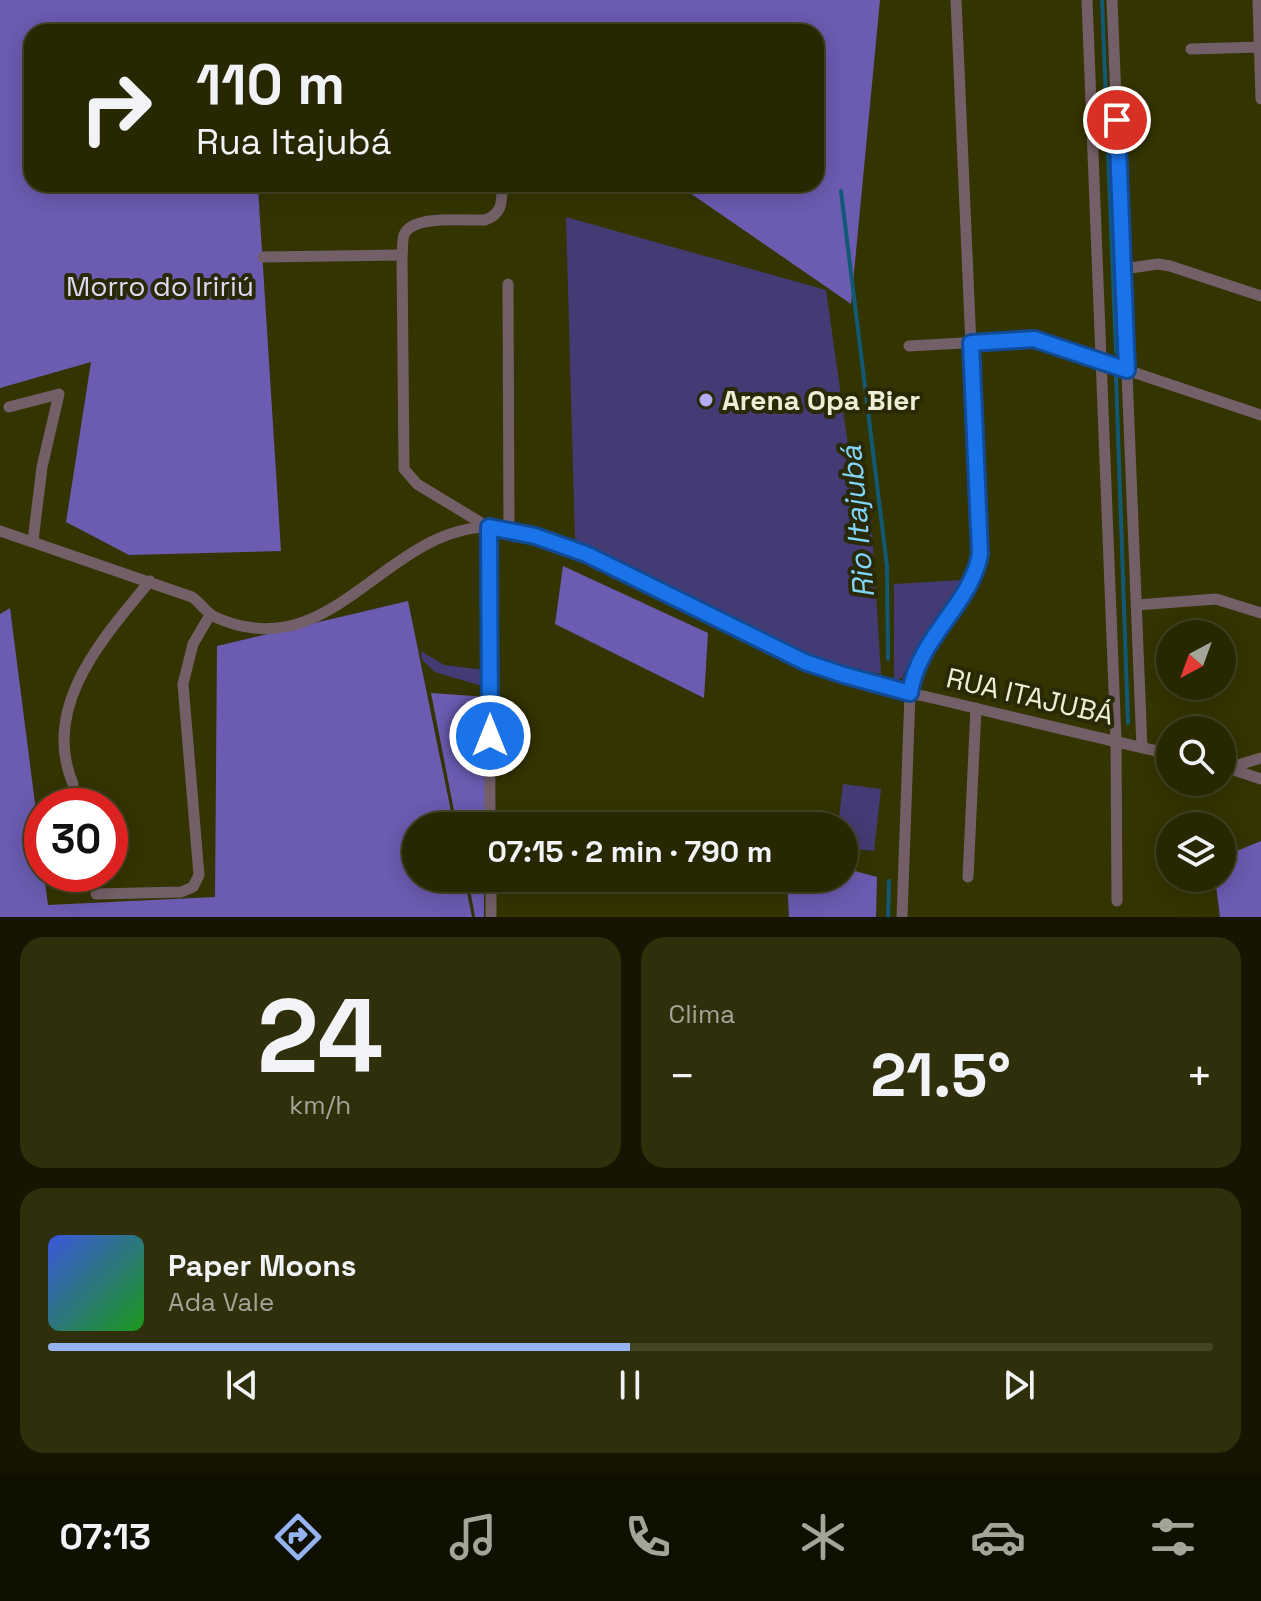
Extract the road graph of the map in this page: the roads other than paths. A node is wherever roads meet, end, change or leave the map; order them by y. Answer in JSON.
{"nodes":[{"id":1,"x":956,"y":0,"type":"edge"},
{"id":2,"x":1087,"y":0,"type":"edge"},
{"id":3,"x":1112,"y":0,"type":"edge"},
{"id":4,"x":1258,"y":0,"type":"edge"},
{"id":5,"x":1260,"y":47,"type":"edge"},
{"id":6,"x":1191,"y":49,"type":"dead end"},
{"id":7,"x":1261,"y":99,"type":"edge"},
{"id":8,"x":502,"y":192,"type":"edge"},
{"id":9,"x":402,"y":255,"type":"junction"},
{"id":10,"x":263,"y":257,"type":"dead end"},
{"id":11,"x":1123,"y":269,"type":"junction"},
{"id":12,"x":508,"y":284,"type":"dead end"},
{"id":13,"x":1261,"y":296,"type":"edge"},
{"id":14,"x":971,"y":339,"type":"junction"},
{"id":15,"x":909,"y":346,"type":"dead end"},
{"id":16,"x":1100,"y":361,"type":"junction"},
{"id":17,"x":1127,"y":370,"type":"junction"},
{"id":18,"x":9,"y":407,"type":"dead end"},
{"id":19,"x":1261,"y":415,"type":"edge"},
{"id":20,"x":489,"y":527,"type":"junction"},
{"id":21,"x":509,"y":530,"type":"junction"},
{"id":22,"x":0,"y":531,"type":"edge"},
{"id":23,"x":33,"y":541,"type":"junction"},
{"id":24,"x":150,"y":581,"type":"junction"},
{"id":25,"x":1137,"y":605,"type":"junction"},
{"id":26,"x":1261,"y":613,"type":"edge"},
{"id":27,"x":210,"y":615,"type":"junction"},
{"id":28,"x":910,"y":693,"type":"junction"},
{"id":29,"x":976,"y":708,"type":"junction"},
{"id":30,"x":1116,"y":741,"type":"junction"},
{"id":31,"x":1142,"y":748,"type":"junction"},
{"id":32,"x":1156,"y":751,"type":"edge"},
{"id":33,"x":1261,"y":758,"type":"edge"},
{"id":34,"x":1236,"y":764,"type":"edge"},
{"id":35,"x":1236,"y":771,"type":"edge"},
{"id":36,"x":1261,"y":779,"type":"edge"},
{"id":37,"x":73,"y":784,"type":"dead end"},
{"id":38,"x":490,"y":812,"type":"edge"},
{"id":39,"x":968,"y":877,"type":"dead end"},
{"id":40,"x":491,"y":892,"type":"edge"},
{"id":41,"x":96,"y":894,"type":"dead end"},
{"id":42,"x":1117,"y":901,"type":"dead end"},
{"id":43,"x":491,"y":917,"type":"edge"},
{"id":44,"x":902,"y":917,"type":"edge"}],
"edges":[{"from":1,"to":14,"type":"street"},
{"from":2,"to":16,"type":"street"},
{"from":3,"to":11,"type":"street"},
{"from":4,"to":5,"type":"street"},
{"from":5,"to":6,"type":"street"},
{"from":5,"to":7,"type":"street"},
{"from":8,"to":9,"type":"street"},
{"from":9,"to":10,"type":"street"},
{"from":9,"to":20,"type":"street"},
{"from":11,"to":13,"type":"street"},
{"from":11,"to":17,"type":"street"},
{"from":12,"to":21,"type":"street"},
{"from":14,"to":15,"type":"street"},
{"from":14,"to":16,"type":"street"},
{"from":14,"to":28,"type":"street"},
{"from":16,"to":17,"type":"street"},
{"from":16,"to":30,"type":"street"},
{"from":17,"to":19,"type":"street"},
{"from":17,"to":25,"type":"street"},
{"from":18,"to":23,"type":"street"},
{"from":20,"to":21,"type":"street","name":"RUA ITAJUBÁ"},
{"from":20,"to":27,"type":"street","name":"RUA ITAJUBÁ"},
{"from":20,"to":38,"type":"street"},
{"from":21,"to":28,"type":"street","name":"RUA ITAJUBÁ"},
{"from":22,"to":23,"type":"street","name":"RUA ITAJUBÁ"},
{"from":23,"to":24,"type":"street","name":"RUA ITAJUBÁ"},
{"from":24,"to":27,"type":"street","name":"RUA ITAJUBÁ"},
{"from":24,"to":37,"type":"street"},
{"from":25,"to":26,"type":"street"},
{"from":25,"to":31,"type":"street"},
{"from":27,"to":41,"type":"street"},
{"from":28,"to":29,"type":"street","name":"RUA ITAJUBÁ"},
{"from":28,"to":44,"type":"street"},
{"from":29,"to":30,"type":"street","name":"RUA ITAJUBÁ"},
{"from":29,"to":39,"type":"street"},
{"from":30,"to":31,"type":"street","name":"RUA ITAJUBÁ"},
{"from":30,"to":42,"type":"street"},
{"from":31,"to":32,"type":"street","name":"RUA ITAJUBÁ"},
{"from":33,"to":34,"type":"street"},
{"from":35,"to":36,"type":"street"},
{"from":40,"to":43,"type":"street"}]}
